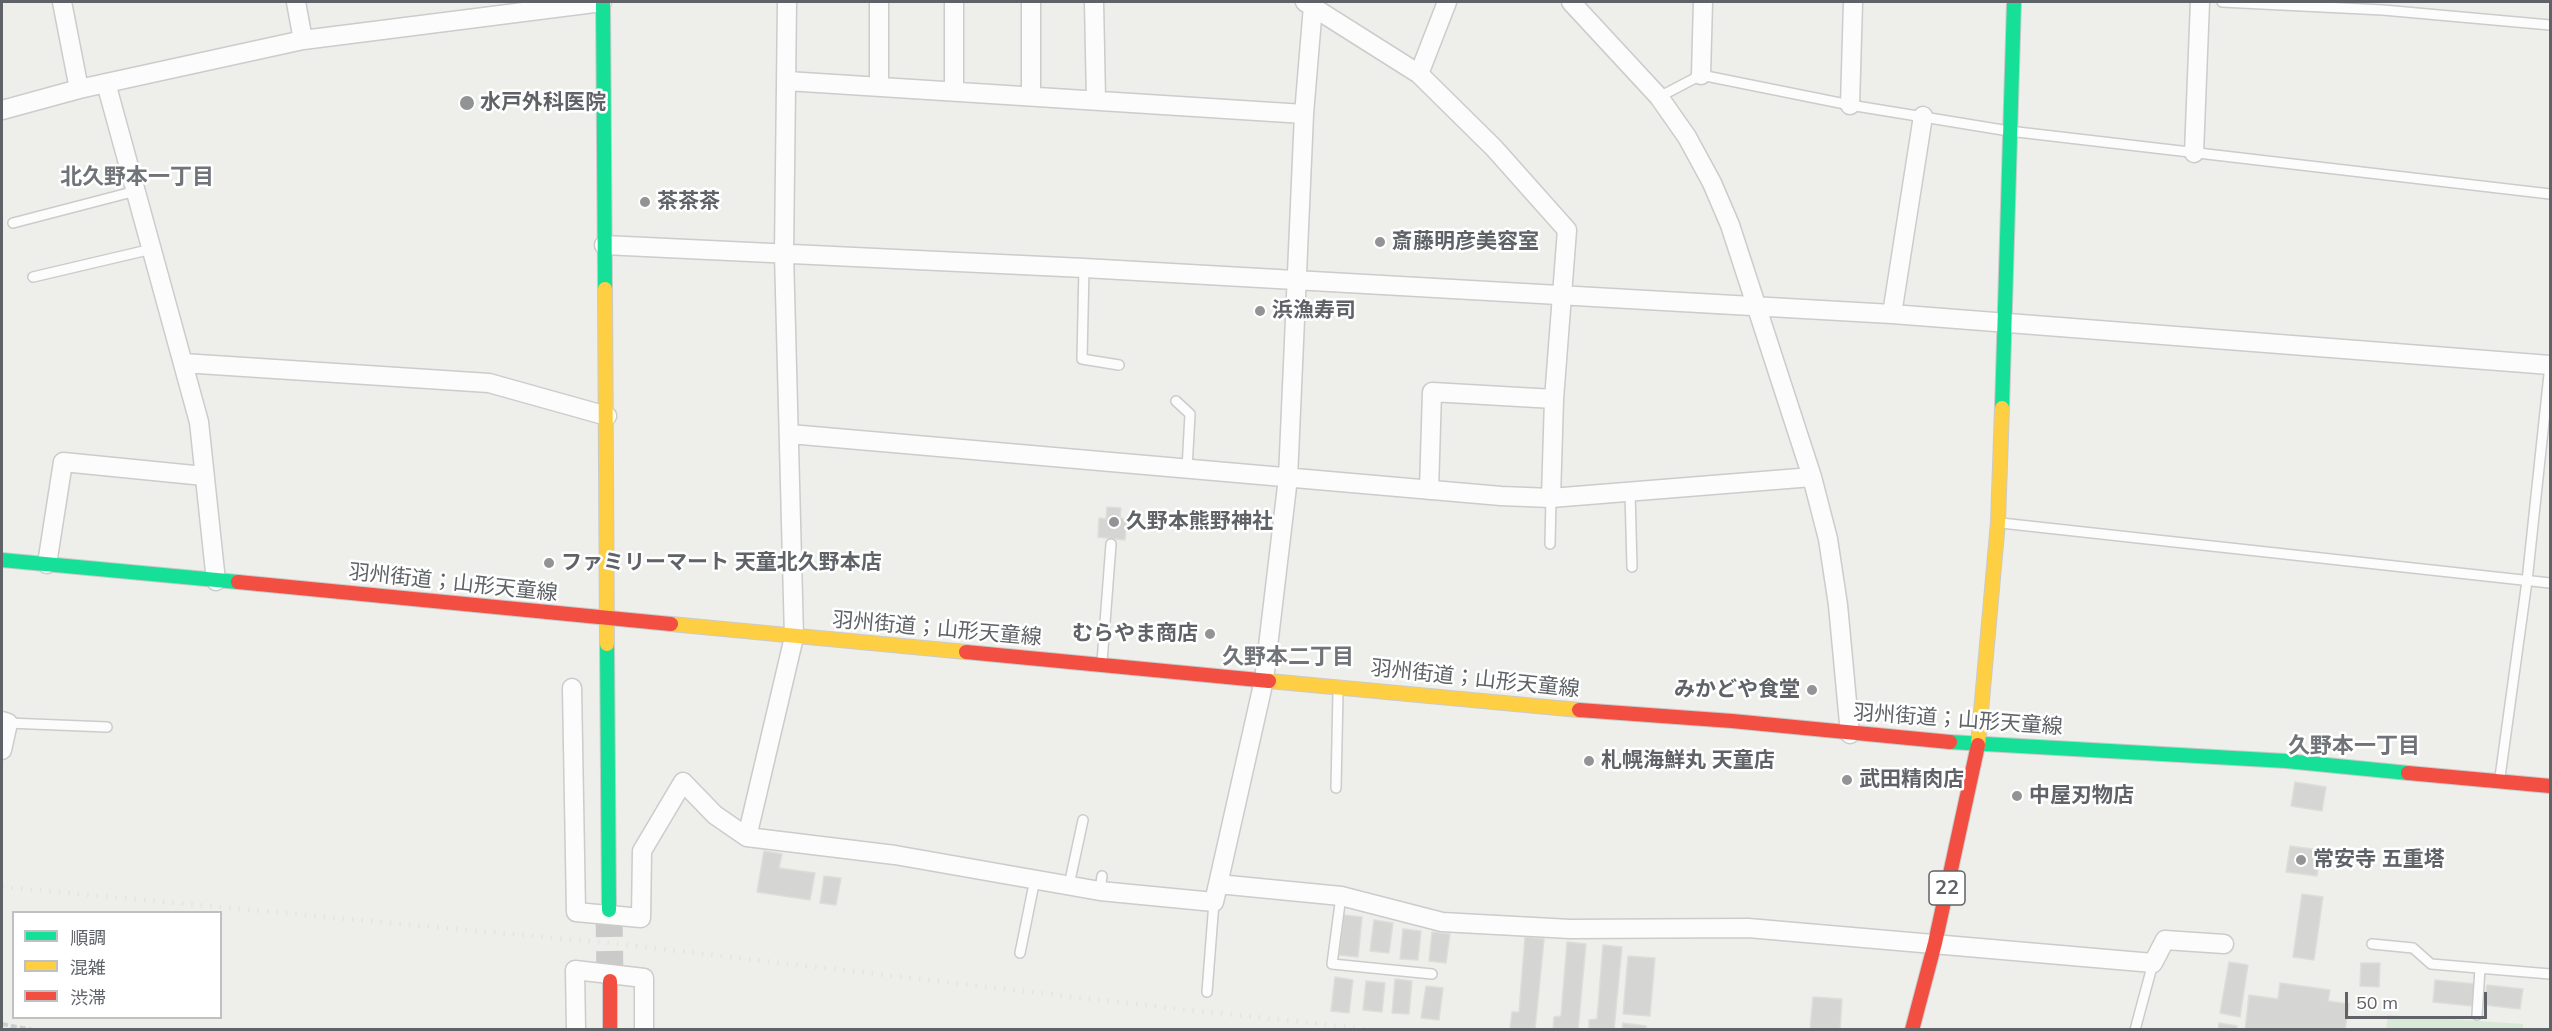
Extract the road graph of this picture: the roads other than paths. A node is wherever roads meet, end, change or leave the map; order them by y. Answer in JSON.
{"nodes":[{"id":1,"x":62,"y":2,"type":"edge"},
{"id":2,"x":296,"y":2,"type":"edge"},
{"id":3,"x":603,"y":2,"type":"edge"},
{"id":4,"x":787,"y":2,"type":"edge"},
{"id":5,"x":879,"y":2,"type":"edge"},
{"id":6,"x":954,"y":2,"type":"edge"},
{"id":7,"x":1031,"y":2,"type":"edge"},
{"id":8,"x":1094,"y":2,"type":"edge"},
{"id":9,"x":1447,"y":2,"type":"edge"},
{"id":10,"x":1571,"y":2,"type":"edge"},
{"id":11,"x":1703,"y":2,"type":"edge"},
{"id":12,"x":1853,"y":2,"type":"edge"},
{"id":13,"x":2014,"y":2,"type":"edge"},
{"id":14,"x":2199,"y":2,"type":"edge"},
{"id":15,"x":2222,"y":2,"type":"edge"},
{"id":16,"x":1309,"y":4,"type":"edge"},
{"id":17,"x":2550,"y":25,"type":"edge"},
{"id":18,"x":303,"y":40,"type":"junction"},
{"id":19,"x":1419,"y":74,"type":"junction"},
{"id":20,"x":1701,"y":75,"type":"junction"},
{"id":21,"x":787,"y":81,"type":"junction"},
{"id":22,"x":106,"y":83,"type":"junction"},
{"id":23,"x":879,"y":86,"type":"junction"},
{"id":24,"x":79,"y":89,"type":"junction"},
{"id":25,"x":954,"y":91,"type":"junction"},
{"id":26,"x":1031,"y":96,"type":"junction"},
{"id":27,"x":1659,"y":97,"type":"junction"},
{"id":28,"x":1096,"y":100,"type":"junction"},
{"id":29,"x":1850,"y":105,"type":"junction"},
{"id":30,"x":2,"y":110,"type":"edge"},
{"id":31,"x":1304,"y":114,"type":"junction"},
{"id":32,"x":1923,"y":116,"type":"junction"},
{"id":33,"x":2008,"y":131,"type":"junction"},
{"id":34,"x":2194,"y":153,"type":"junction"},
{"id":35,"x":136,"y":191,"type":"junction"},
{"id":36,"x":2550,"y":194,"type":"edge"},
{"id":37,"x":13,"y":223,"type":"dead end"},
{"id":38,"x":604,"y":245,"type":"junction"},
{"id":39,"x":152,"y":249,"type":"junction"},
{"id":40,"x":784,"y":253,"type":"junction"},
{"id":41,"x":1084,"y":268,"type":"junction"},
{"id":42,"x":33,"y":277,"type":"dead end"},
{"id":43,"x":1297,"y":281,"type":"junction"},
{"id":44,"x":1563,"y":294,"type":"junction"},
{"id":45,"x":1757,"y":306,"type":"junction"},
{"id":46,"x":1892,"y":314,"type":"junction"},
{"id":47,"x":2005,"y":322,"type":"junction"},
{"id":48,"x":183,"y":363,"type":"junction"},
{"id":49,"x":1119,"y":365,"type":"dead end"},
{"id":50,"x":2550,"y":365,"type":"edge"},
{"id":51,"x":1554,"y":399,"type":"junction"},
{"id":52,"x":1176,"y":401,"type":"dead end"},
{"id":53,"x":607,"y":416,"type":"junction"},
{"id":54,"x":790,"y":434,"type":"junction"},
{"id":55,"x":1187,"y":469,"type":"junction"},
{"id":56,"x":204,"y":476,"type":"junction"},
{"id":57,"x":1812,"y":477,"type":"junction"},
{"id":58,"x":1288,"y":478,"type":"junction"},
{"id":59,"x":1429,"y":490,"type":"junction"},
{"id":60,"x":1630,"y":492,"type":"junction"},
{"id":61,"x":1551,"y":498,"type":"junction"},
{"id":62,"x":1998,"y":522,"type":"junction"},
{"id":63,"x":1111,"y":544,"type":"dead end"},
{"id":64,"x":1550,"y":544,"type":"dead end"},
{"id":65,"x":2,"y":561,"type":"edge"},
{"id":66,"x":47,"y":564,"type":"junction"},
{"id":67,"x":1632,"y":567,"type":"dead end"},
{"id":68,"x":216,"y":581,"type":"junction"},
{"id":69,"x":2527,"y":581,"type":"junction"},
{"id":70,"x":2550,"y":584,"type":"edge"},
{"id":71,"x":607,"y":619,"type":"junction"},
{"id":72,"x":794,"y":637,"type":"junction"},
{"id":73,"x":1102,"y":664,"type":"junction"},
{"id":74,"x":1264,"y":680,"type":"junction"},
{"id":75,"x":1338,"y":687,"type":"junction"},
{"id":76,"x":572,"y":688,"type":"dead end"},
{"id":77,"x":5,"y":722,"type":"edge"},
{"id":78,"x":107,"y":728,"type":"dead end"},
{"id":79,"x":1850,"y":734,"type":"junction"},
{"id":80,"x":1978,"y":745,"type":"junction"},
{"id":81,"x":2,"y":750,"type":"edge"},
{"id":82,"x":2499,"y":782,"type":"junction"},
{"id":83,"x":2550,"y":786,"type":"edge"},
{"id":84,"x":1336,"y":788,"type":"dead end"},
{"id":85,"x":1083,"y":820,"type":"dead end"},
{"id":86,"x":747,"y":837,"type":"junction"},
{"id":87,"x":1035,"y":879,"type":"junction"},
{"id":88,"x":1218,"y":884,"type":"junction"},
{"id":89,"x":1069,"y":885,"type":"junction"},
{"id":90,"x":1341,"y":896,"type":"junction"},
{"id":91,"x":1214,"y":902,"type":"junction"},
{"id":92,"x":609,"y":910,"type":"tunnel mouth"},
{"id":93,"x":1935,"y":943,"type":"junction"},
{"id":94,"x":2224,"y":944,"type":"dead end"},
{"id":95,"x":2372,"y":944,"type":"dead end"},
{"id":96,"x":1020,"y":953,"type":"dead end"},
{"id":97,"x":2153,"y":963,"type":"junction"},
{"id":98,"x":2480,"y":968,"type":"junction"},
{"id":99,"x":1432,"y":974,"type":"dead end"},
{"id":100,"x":2550,"y":974,"type":"edge"},
{"id":101,"x":610,"y":981,"type":"tunnel mouth"},
{"id":102,"x":1207,"y":992,"type":"dead end"},
{"id":103,"x":2476,"y":1015,"type":"dead end"},
{"id":104,"x":576,"y":1029,"type":"edge"},
{"id":105,"x":610,"y":1029,"type":"edge"},
{"id":106,"x":644,"y":1029,"type":"edge"},
{"id":107,"x":1912,"y":1029,"type":"edge"},
{"id":108,"x":2135,"y":1029,"type":"edge"}],
"edges":[{"from":1,"to":24,"type":"street"},
{"from":2,"to":18,"type":"street"},
{"from":3,"to":18,"type":"street"},
{"from":3,"to":38,"type":"main road"},
{"from":4,"to":21,"type":"street"},
{"from":5,"to":23,"type":"street"},
{"from":6,"to":25,"type":"street"},
{"from":7,"to":26,"type":"street"},
{"from":8,"to":28,"type":"street"},
{"from":9,"to":19,"type":"street"},
{"from":10,"to":27,"type":"street"},
{"from":11,"to":20,"type":"street"},
{"from":12,"to":29,"type":"street"},
{"from":13,"to":33,"type":"main road"},
{"from":14,"to":34,"type":"street"},
{"from":15,"to":17,"type":"lane"},
{"from":16,"to":19,"type":"street"},
{"from":16,"to":31,"type":"street"},
{"from":18,"to":22,"type":"street"},
{"from":19,"to":44,"type":"street"},
{"from":20,"to":27,"type":"lane"},
{"from":20,"to":29,"type":"lane"},
{"from":21,"to":23,"type":"street"},
{"from":21,"to":40,"type":"street"},
{"from":22,"to":24,"type":"street"},
{"from":22,"to":35,"type":"street"},
{"from":23,"to":25,"type":"street"},
{"from":24,"to":30,"type":"street"},
{"from":25,"to":26,"type":"street"},
{"from":26,"to":28,"type":"street"},
{"from":27,"to":45,"type":"street"},
{"from":28,"to":31,"type":"street"},
{"from":29,"to":32,"type":"lane"},
{"from":31,"to":43,"type":"street"},
{"from":32,"to":33,"type":"lane"},
{"from":32,"to":46,"type":"street"},
{"from":33,"to":34,"type":"lane"},
{"from":33,"to":47,"type":"main road"},
{"from":34,"to":36,"type":"lane"},
{"from":35,"to":37,"type":"lane"},
{"from":35,"to":39,"type":"street"},
{"from":38,"to":40,"type":"street"},
{"from":38,"to":53,"type":"main road"},
{"from":39,"to":42,"type":"lane"},
{"from":39,"to":48,"type":"street"},
{"from":40,"to":41,"type":"street"},
{"from":40,"to":54,"type":"street"},
{"from":41,"to":43,"type":"street"},
{"from":41,"to":49,"type":"lane"},
{"from":43,"to":44,"type":"street"},
{"from":43,"to":58,"type":"street"},
{"from":44,"to":45,"type":"street"},
{"from":44,"to":51,"type":"street"},
{"from":45,"to":46,"type":"street"},
{"from":45,"to":57,"type":"street"},
{"from":46,"to":47,"type":"street"},
{"from":47,"to":50,"type":"street"},
{"from":47,"to":62,"type":"main road"},
{"from":48,"to":53,"type":"street"},
{"from":48,"to":56,"type":"street"},
{"from":50,"to":69,"type":"lane"},
{"from":51,"to":59,"type":"street"},
{"from":51,"to":61,"type":"street"},
{"from":52,"to":55,"type":"lane"},
{"from":53,"to":71,"type":"main road"},
{"from":54,"to":55,"type":"street"},
{"from":54,"to":72,"type":"street"},
{"from":55,"to":58,"type":"street"},
{"from":56,"to":66,"type":"street"},
{"from":56,"to":68,"type":"street"},
{"from":57,"to":60,"type":"street"},
{"from":57,"to":79,"type":"street"},
{"from":58,"to":59,"type":"street"},
{"from":58,"to":74,"type":"street"},
{"from":59,"to":61,"type":"street"},
{"from":60,"to":61,"type":"street"},
{"from":60,"to":67,"type":"lane"},
{"from":61,"to":64,"type":"lane"},
{"from":62,"to":69,"type":"lane"},
{"from":62,"to":80,"type":"main road"},
{"from":63,"to":73,"type":"lane"},
{"from":65,"to":66,"type":"main road","name":"羽州街道；山形天童線"},
{"from":66,"to":68,"type":"main road","name":"羽州街道；山形天童線"},
{"from":68,"to":71,"type":"main road","name":"羽州街道；山形天童線"},
{"from":69,"to":70,"type":"lane"},
{"from":69,"to":82,"type":"lane"},
{"from":71,"to":72,"type":"main road","name":"羽州街道；山形天童線"},
{"from":71,"to":92,"type":"main road"},
{"from":72,"to":73,"type":"main road","name":"羽州街道；山形天童線"},
{"from":72,"to":86,"type":"street"},
{"from":73,"to":74,"type":"main road","name":"羽州街道；山形天童線"},
{"from":74,"to":75,"type":"main road","name":"羽州街道；山形天童線"},
{"from":74,"to":88,"type":"street"},
{"from":75,"to":79,"type":"main road","name":"羽州街道；山形天童線"},
{"from":75,"to":84,"type":"lane"},
{"from":76,"to":86,"type":"street"},
{"from":77,"to":78,"type":"lane"},
{"from":77,"to":81,"type":"street"},
{"from":79,"to":80,"type":"main road","name":"羽州街道；山形天童線"},
{"from":80,"to":82,"type":"main road","name":"羽州街道；山形天童線"},
{"from":80,"to":93,"type":"main road","number":"22"},
{"from":82,"to":83,"type":"main road","name":"羽州街道；山形天童線"},
{"from":85,"to":89,"type":"lane"},
{"from":86,"to":87,"type":"street"},
{"from":87,"to":89,"type":"street"},
{"from":87,"to":96,"type":"lane"},
{"from":88,"to":90,"type":"street"},
{"from":88,"to":91,"type":"street"},
{"from":89,"to":91,"type":"street"},
{"from":90,"to":93,"type":"street"},
{"from":90,"to":99,"type":"lane"},
{"from":91,"to":102,"type":"lane"},
{"from":93,"to":97,"type":"street"},
{"from":93,"to":107,"type":"main road","number":"22"},
{"from":94,"to":97,"type":"street"},
{"from":95,"to":98,"type":"lane"},
{"from":97,"to":108,"type":"lane"},
{"from":98,"to":100,"type":"lane"},
{"from":98,"to":103,"type":"lane"},
{"from":101,"to":105,"type":"main road"},
{"from":104,"to":106,"type":"street"}]}
